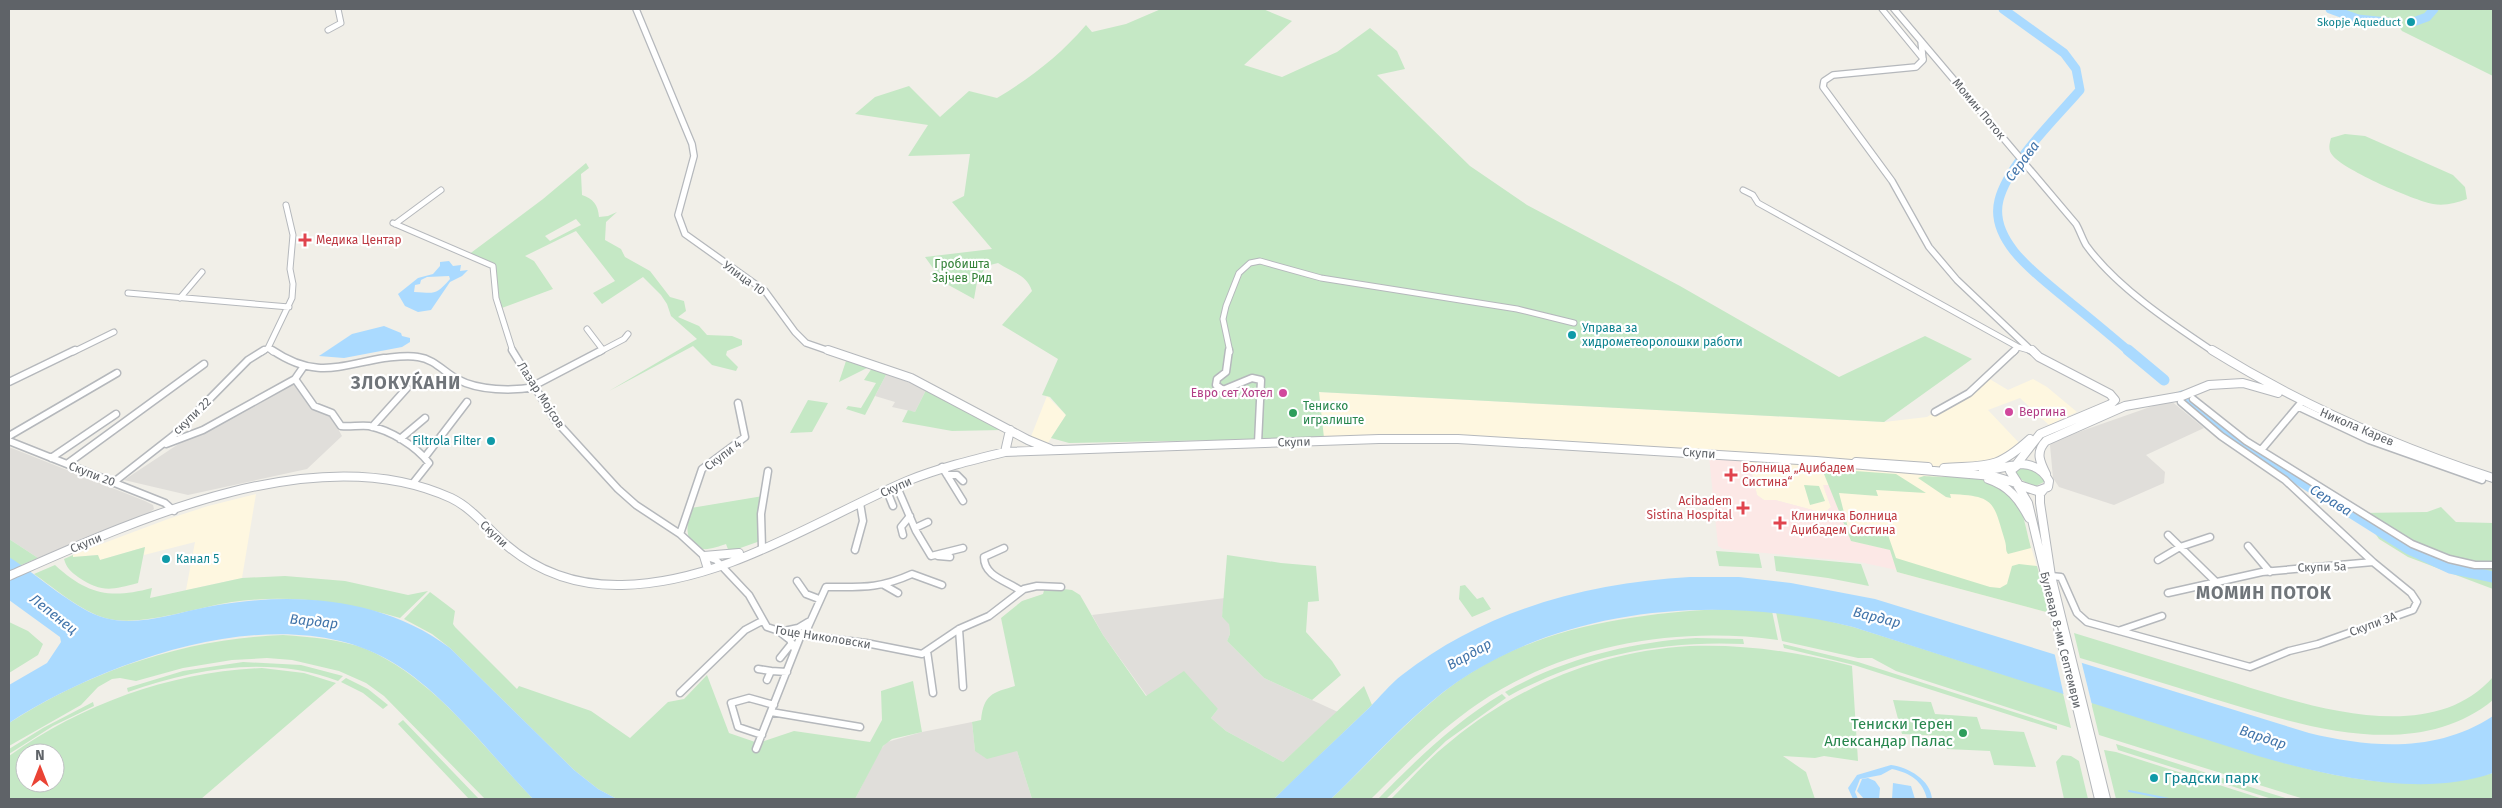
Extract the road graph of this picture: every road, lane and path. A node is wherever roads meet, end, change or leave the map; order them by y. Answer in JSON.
{"nodes":[{"id":1,"x":338,"y":9,"type":"edge"},
{"id":2,"x":636,"y":9,"type":"edge"},
{"id":3,"x":1882,"y":9,"type":"edge"},
{"id":4,"x":1894,"y":9,"type":"edge"},
{"id":5,"x":328,"y":30,"type":"dead end"},
{"id":6,"x":1921,"y":41,"type":"junction"},
{"id":7,"x":1924,"y":60,"type":"junction"},
{"id":8,"x":1939,"y":63,"type":"junction"},
{"id":9,"x":441,"y":190,"type":"dead end"},
{"id":10,"x":1743,"y":190,"type":"dead end"},
{"id":11,"x":286,"y":205,"type":"dead end"},
{"id":12,"x":202,"y":272,"type":"dead end"},
{"id":13,"x":128,"y":293,"type":"dead end"},
{"id":14,"x":180,"y":298,"type":"junction"},
{"id":15,"x":289,"y":307,"type":"junction"},
{"id":16,"x":1574,"y":324,"type":"dead end"},
{"id":17,"x":587,"y":329,"type":"dead end"},
{"id":18,"x":114,"y":332,"type":"dead end"},
{"id":19,"x":628,"y":334,"type":"dead end"},
{"id":20,"x":2018,"y":347,"type":"junction"},
{"id":21,"x":268,"y":348,"type":"junction"},
{"id":22,"x":603,"y":350,"type":"junction"},
{"id":23,"x":2032,"y":351,"type":"junction"},
{"id":24,"x":2228,"y":360,"type":"joint"},
{"id":25,"x":204,"y":364,"type":"dead end"},
{"id":26,"x":304,"y":366,"type":"junction"},
{"id":27,"x":2242,"y":370,"type":"junction"},
{"id":28,"x":118,"y":373,"type":"dead end"},
{"id":29,"x":295,"y":379,"type":"junction"},
{"id":30,"x":9,"y":382,"type":"edge"},
{"id":31,"x":2236,"y":383,"type":"junction"},
{"id":32,"x":535,"y":386,"type":"junction"},
{"id":33,"x":407,"y":388,"type":"dead end"},
{"id":34,"x":2192,"y":396,"type":"junction"},
{"id":35,"x":467,"y":402,"type":"dead end"},
{"id":36,"x":2181,"y":402,"type":"dead end"},
{"id":37,"x":738,"y":403,"type":"dead end"},
{"id":38,"x":2300,"y":405,"type":"junction"},
{"id":39,"x":1935,"y":412,"type":"dead end"},
{"id":40,"x":111,"y":415,"type":"dead end"},
{"id":41,"x":425,"y":418,"type":"dead end"},
{"id":42,"x":372,"y":427,"type":"junction"},
{"id":43,"x":1010,"y":430,"type":"junction"},
{"id":44,"x":2040,"y":434,"type":"junction"},
{"id":45,"x":9,"y":436,"type":"edge"},
{"id":46,"x":400,"y":440,"type":"junction"},
{"id":47,"x":9,"y":441,"type":"edge"},
{"id":48,"x":1258,"y":444,"type":"junction"},
{"id":49,"x":160,"y":446,"type":"junction"},
{"id":50,"x":2262,"y":449,"type":"junction"},
{"id":51,"x":1053,"y":450,"type":"junction"},
{"id":52,"x":1005,"y":452,"type":"junction"},
{"id":53,"x":425,"y":457,"type":"junction"},
{"id":54,"x":51,"y":458,"type":"junction"},
{"id":55,"x":1843,"y":463,"type":"junction"},
{"id":56,"x":67,"y":464,"type":"junction"},
{"id":57,"x":2016,"y":465,"type":"junction"},
{"id":58,"x":942,"y":467,"type":"junction"},
{"id":59,"x":1944,"y":468,"type":"junction"},
{"id":60,"x":768,"y":471,"type":"dead end"},
{"id":61,"x":1963,"y":474,"type":"junction"},
{"id":62,"x":2046,"y":474,"type":"junction"},
{"id":63,"x":947,"y":475,"type":"junction"},
{"id":64,"x":2493,"y":478,"type":"edge"},
{"id":65,"x":2482,"y":480,"type":"dead end"},
{"id":66,"x":963,"y":481,"type":"dead end"},
{"id":67,"x":114,"y":482,"type":"junction"},
{"id":68,"x":414,"y":482,"type":"junction"},
{"id":69,"x":2016,"y":483,"type":"junction"},
{"id":70,"x":897,"y":487,"type":"junction"},
{"id":71,"x":2044,"y":490,"type":"junction"},
{"id":72,"x":887,"y":491,"type":"junction"},
{"id":73,"x":962,"y":501,"type":"dead end"},
{"id":74,"x":860,"y":503,"type":"junction"},
{"id":75,"x":893,"y":506,"type":"dead end"},
{"id":76,"x":174,"y":511,"type":"junction"},
{"id":77,"x":910,"y":516,"type":"junction"},
{"id":78,"x":928,"y":522,"type":"dead end"},
{"id":79,"x":915,"y":528,"type":"junction"},
{"id":80,"x":2034,"y":531,"type":"junction"},
{"id":81,"x":680,"y":534,"type":"junction"},
{"id":82,"x":903,"y":535,"type":"dead end"},
{"id":83,"x":2168,"y":535,"type":"dead end"},
{"id":84,"x":2210,"y":537,"type":"dead end"},
{"id":85,"x":2248,"y":546,"type":"dead end"},
{"id":86,"x":2180,"y":547,"type":"junction"},
{"id":87,"x":759,"y":548,"type":"junction"},
{"id":88,"x":963,"y":548,"type":"dead end"},
{"id":89,"x":1004,"y":548,"type":"dead end"},
{"id":90,"x":855,"y":550,"type":"dead end"},
{"id":91,"x":704,"y":556,"type":"junction"},
{"id":92,"x":2158,"y":560,"type":"dead end"},
{"id":93,"x":2373,"y":562,"type":"junction"},
{"id":94,"x":720,"y":565,"type":"junction"},
{"id":95,"x":2493,"y":566,"type":"edge"},
{"id":96,"x":708,"y":569,"type":"junction"},
{"id":97,"x":2270,"y":572,"type":"junction"},
{"id":98,"x":9,"y":576,"type":"edge"},
{"id":99,"x":2051,"y":576,"type":"junction"},
{"id":100,"x":797,"y":581,"type":"dead end"},
{"id":101,"x":2216,"y":582,"type":"junction"},
{"id":102,"x":884,"y":585,"type":"junction"},
{"id":103,"x":942,"y":585,"type":"dead end"},
{"id":104,"x":1061,"y":587,"type":"dead end"},
{"id":105,"x":1021,"y":591,"type":"junction"},
{"id":106,"x":2168,"y":592,"type":"dead end"},
{"id":107,"x":898,"y":593,"type":"dead end"},
{"id":108,"x":819,"y":599,"type":"junction"},
{"id":109,"x":2162,"y":616,"type":"dead end"},
{"id":110,"x":2059,"y":618,"type":"junction"},
{"id":111,"x":811,"y":619,"type":"junction"},
{"id":112,"x":762,"y":621,"type":"junction"},
{"id":113,"x":959,"y":629,"type":"junction"},
{"id":114,"x":2121,"y":630,"type":"junction"},
{"id":115,"x":777,"y":631,"type":"junction"},
{"id":116,"x":801,"y":635,"type":"junction"},
{"id":117,"x":794,"y":646,"type":"junction"},
{"id":118,"x":927,"y":651,"type":"junction"},
{"id":119,"x":780,"y":658,"type":"dead end"},
{"id":120,"x":758,"y":669,"type":"dead end"},
{"id":121,"x":771,"y":671,"type":"junction"},
{"id":122,"x":787,"y":672,"type":"junction"},
{"id":123,"x":767,"y":680,"type":"dead end"},
{"id":124,"x":963,"y":687,"type":"dead end"},
{"id":125,"x":933,"y":692,"type":"dead end"},
{"id":126,"x":680,"y":693,"type":"dead end"},
{"id":127,"x":774,"y":705,"type":"junction"},
{"id":128,"x":771,"y":712,"type":"junction"},
{"id":129,"x":860,"y":727,"type":"dead end"},
{"id":130,"x":762,"y":734,"type":"junction"},
{"id":131,"x":2088,"y":741,"type":"junction"},
{"id":132,"x":756,"y":749,"type":"dead end"},
{"id":133,"x":2099,"y":799,"type":"edge"},
{"id":134,"x":2106,"y":799,"type":"edge"}],
"edges":[{"from":1,"to":5,"type":"street"},
{"from":2,"to":43,"type":"street","name":"Улица 10"},
{"from":3,"to":7,"type":"street"},
{"from":4,"to":6,"type":"street","name":"Момин Поток"},
{"from":6,"to":7,"type":"street"},
{"from":6,"to":8,"type":"street","name":"Момин Поток"},
{"from":7,"to":8,"type":"street"},
{"from":7,"to":23,"type":"street"},
{"from":8,"to":24,"type":"street","name":"Момин Поток"},
{"from":9,"to":32,"type":"street","name":"Лазар Мојсов"},
{"from":10,"to":20,"type":"street"},
{"from":11,"to":15,"type":"street"},
{"from":12,"to":14,"type":"street"},
{"from":13,"to":14,"type":"street"},
{"from":14,"to":15,"type":"street"},
{"from":15,"to":21,"type":"street"},
{"from":16,"to":48,"type":"street"},
{"from":17,"to":22,"type":"street"},
{"from":18,"to":30,"type":"street"},
{"from":19,"to":22,"type":"street"},
{"from":20,"to":23,"type":"street"},
{"from":20,"to":39,"type":"street"},
{"from":21,"to":26,"type":"street"},
{"from":21,"to":49,"type":"street","name":"скупи 22"},
{"from":22,"to":32,"type":"street"},
{"from":23,"to":44,"type":"street"},
{"from":24,"to":27,"type":"street","name":"Никола Карев"},
{"from":25,"to":56,"type":"street"},
{"from":26,"to":29,"type":"street"},
{"from":26,"to":32,"type":"street"},
{"from":27,"to":31,"type":"street"},
{"from":27,"to":38,"type":"street","name":"Никола Карев"},
{"from":28,"to":45,"type":"street"},
{"from":29,"to":42,"type":"street"},
{"from":29,"to":49,"type":"street"},
{"from":31,"to":34,"type":"street"},
{"from":31,"to":38,"type":"street"},
{"from":32,"to":81,"type":"street","name":"Лазар Мојсов"},
{"from":33,"to":42,"type":"street"},
{"from":34,"to":50,"type":"street"},
{"from":34,"to":62,"type":"street"},
{"from":35,"to":53,"type":"street"},
{"from":36,"to":93,"type":"street","name":"Скупи 3А"},
{"from":37,"to":81,"type":"street","name":"Cкупи 4"},
{"from":38,"to":50,"type":"street"},
{"from":38,"to":64,"type":"street","name":"Никола Карев"},
{"from":38,"to":65,"type":"street"},
{"from":40,"to":54,"type":"street"},
{"from":41,"to":46,"type":"street"},
{"from":42,"to":46,"type":"street"},
{"from":43,"to":51,"type":"street","name":"Улица 10"},
{"from":43,"to":52,"type":"street"},
{"from":44,"to":57,"type":"street"},
{"from":44,"to":59,"type":"street"},
{"from":46,"to":53,"type":"street"},
{"from":47,"to":54,"type":"street","name":"Скупи 20"},
{"from":48,"to":51,"type":"street","name":"Скупи"},
{"from":48,"to":55,"type":"street","name":"Скупи"},
{"from":49,"to":67,"type":"street","name":"скупи 22"},
{"from":50,"to":95,"type":"street"},
{"from":51,"to":52,"type":"street","name":"Скупи"},
{"from":52,"to":58,"type":"street","name":"Скупи"},
{"from":53,"to":68,"type":"street"},
{"from":54,"to":56,"type":"street","name":"Скупи 20"},
{"from":55,"to":59,"type":"street","name":"Скупи"},
{"from":55,"to":61,"type":"street","name":"Скупи"},
{"from":56,"to":67,"type":"street","name":"Скупи 20"},
{"from":57,"to":59,"type":"street","name":"Скупи"},
{"from":57,"to":62,"type":"street"},
{"from":57,"to":69,"type":"street"},
{"from":58,"to":63,"type":"street"},
{"from":58,"to":70,"type":"street","name":"Скупи"},
{"from":60,"to":87,"type":"street"},
{"from":61,"to":69,"type":"street","name":"Скупи"},
{"from":61,"to":80,"type":"street"},
{"from":62,"to":71,"type":"street","name":"Булевар 8-ми Септември"},
{"from":63,"to":66,"type":"street"},
{"from":63,"to":73,"type":"street"},
{"from":67,"to":76,"type":"street","name":"Скупи 20"},
{"from":68,"to":76,"type":"street","name":"Скупи"},
{"from":68,"to":96,"type":"street","name":"Скупи"},
{"from":69,"to":71,"type":"street","name":"Скупи"},
{"from":69,"to":80,"type":"street","name":"Булевар 8-ми Септември"},
{"from":70,"to":72,"type":"street","name":"Скупи"},
{"from":70,"to":77,"type":"street"},
{"from":71,"to":99,"type":"street","name":"Булевар 8-ми Септември"},
{"from":72,"to":74,"type":"street","name":"Скупи"},
{"from":72,"to":75,"type":"street"},
{"from":74,"to":87,"type":"street","name":"Скупи"},
{"from":74,"to":90,"type":"street"},
{"from":76,"to":98,"type":"street","name":"Скупи"},
{"from":77,"to":79,"type":"street"},
{"from":77,"to":82,"type":"street"},
{"from":78,"to":79,"type":"street"},
{"from":79,"to":88,"type":"street"},
{"from":80,"to":110,"type":"street","name":"Булевар 8-ми Септември"},
{"from":81,"to":91,"type":"street","name":"Лазар Мојсов"},
{"from":83,"to":86,"type":"street"},
{"from":84,"to":86,"type":"street"},
{"from":85,"to":97,"type":"street"},
{"from":86,"to":92,"type":"street"},
{"from":86,"to":101,"type":"street"},
{"from":87,"to":91,"type":"street"},
{"from":87,"to":94,"type":"street","name":"Скупи"},
{"from":89,"to":105,"type":"street"},
{"from":91,"to":94,"type":"street","name":"Лазар Мојсов"},
{"from":91,"to":96,"type":"street"},
{"from":93,"to":97,"type":"street","name":"Скупи 5а"},
{"from":93,"to":114,"type":"street","name":"Скупи 3А"},
{"from":94,"to":96,"type":"street","name":"Скупи"},
{"from":94,"to":112,"type":"street","name":"Гоце Николовски"},
{"from":97,"to":101,"type":"street","name":"Скупи 5а"},
{"from":99,"to":110,"type":"street","name":"Булевар 8-ми Септември"},
{"from":99,"to":114,"type":"street","name":"Скупи 3А"},
{"from":100,"to":108,"type":"street"},
{"from":101,"to":106,"type":"street","name":"Скупи 5а"},
{"from":102,"to":103,"type":"street"},
{"from":102,"to":107,"type":"street"},
{"from":102,"to":108,"type":"street"},
{"from":104,"to":105,"type":"street"},
{"from":105,"to":113,"type":"street"},
{"from":108,"to":111,"type":"street"},
{"from":109,"to":114,"type":"street"},
{"from":110,"to":131,"type":"street","name":"Булевар 8-ми Септември"},
{"from":111,"to":115,"type":"street"},
{"from":111,"to":116,"type":"street"},
{"from":112,"to":115,"type":"street","name":"Гоце Николовски"},
{"from":112,"to":126,"type":"street"},
{"from":113,"to":118,"type":"street"},
{"from":113,"to":124,"type":"street"},
{"from":115,"to":116,"type":"street","name":"Гоце Николовски"},
{"from":115,"to":117,"type":"street"},
{"from":116,"to":117,"type":"street"},
{"from":116,"to":118,"type":"street","name":"Гоце Николовски"},
{"from":117,"to":119,"type":"street"},
{"from":117,"to":122,"type":"street"},
{"from":118,"to":125,"type":"street"},
{"from":120,"to":121,"type":"street"},
{"from":121,"to":122,"type":"street"},
{"from":121,"to":123,"type":"street"},
{"from":122,"to":127,"type":"street"},
{"from":127,"to":128,"type":"street"},
{"from":127,"to":130,"type":"street"},
{"from":128,"to":129,"type":"street"},
{"from":128,"to":130,"type":"street"},
{"from":130,"to":132,"type":"street"},
{"from":131,"to":133,"type":"street","name":"Булевар 8-ми Септември"},
{"from":131,"to":134,"type":"street","name":"Булевар 8-ми Септември"}]}
